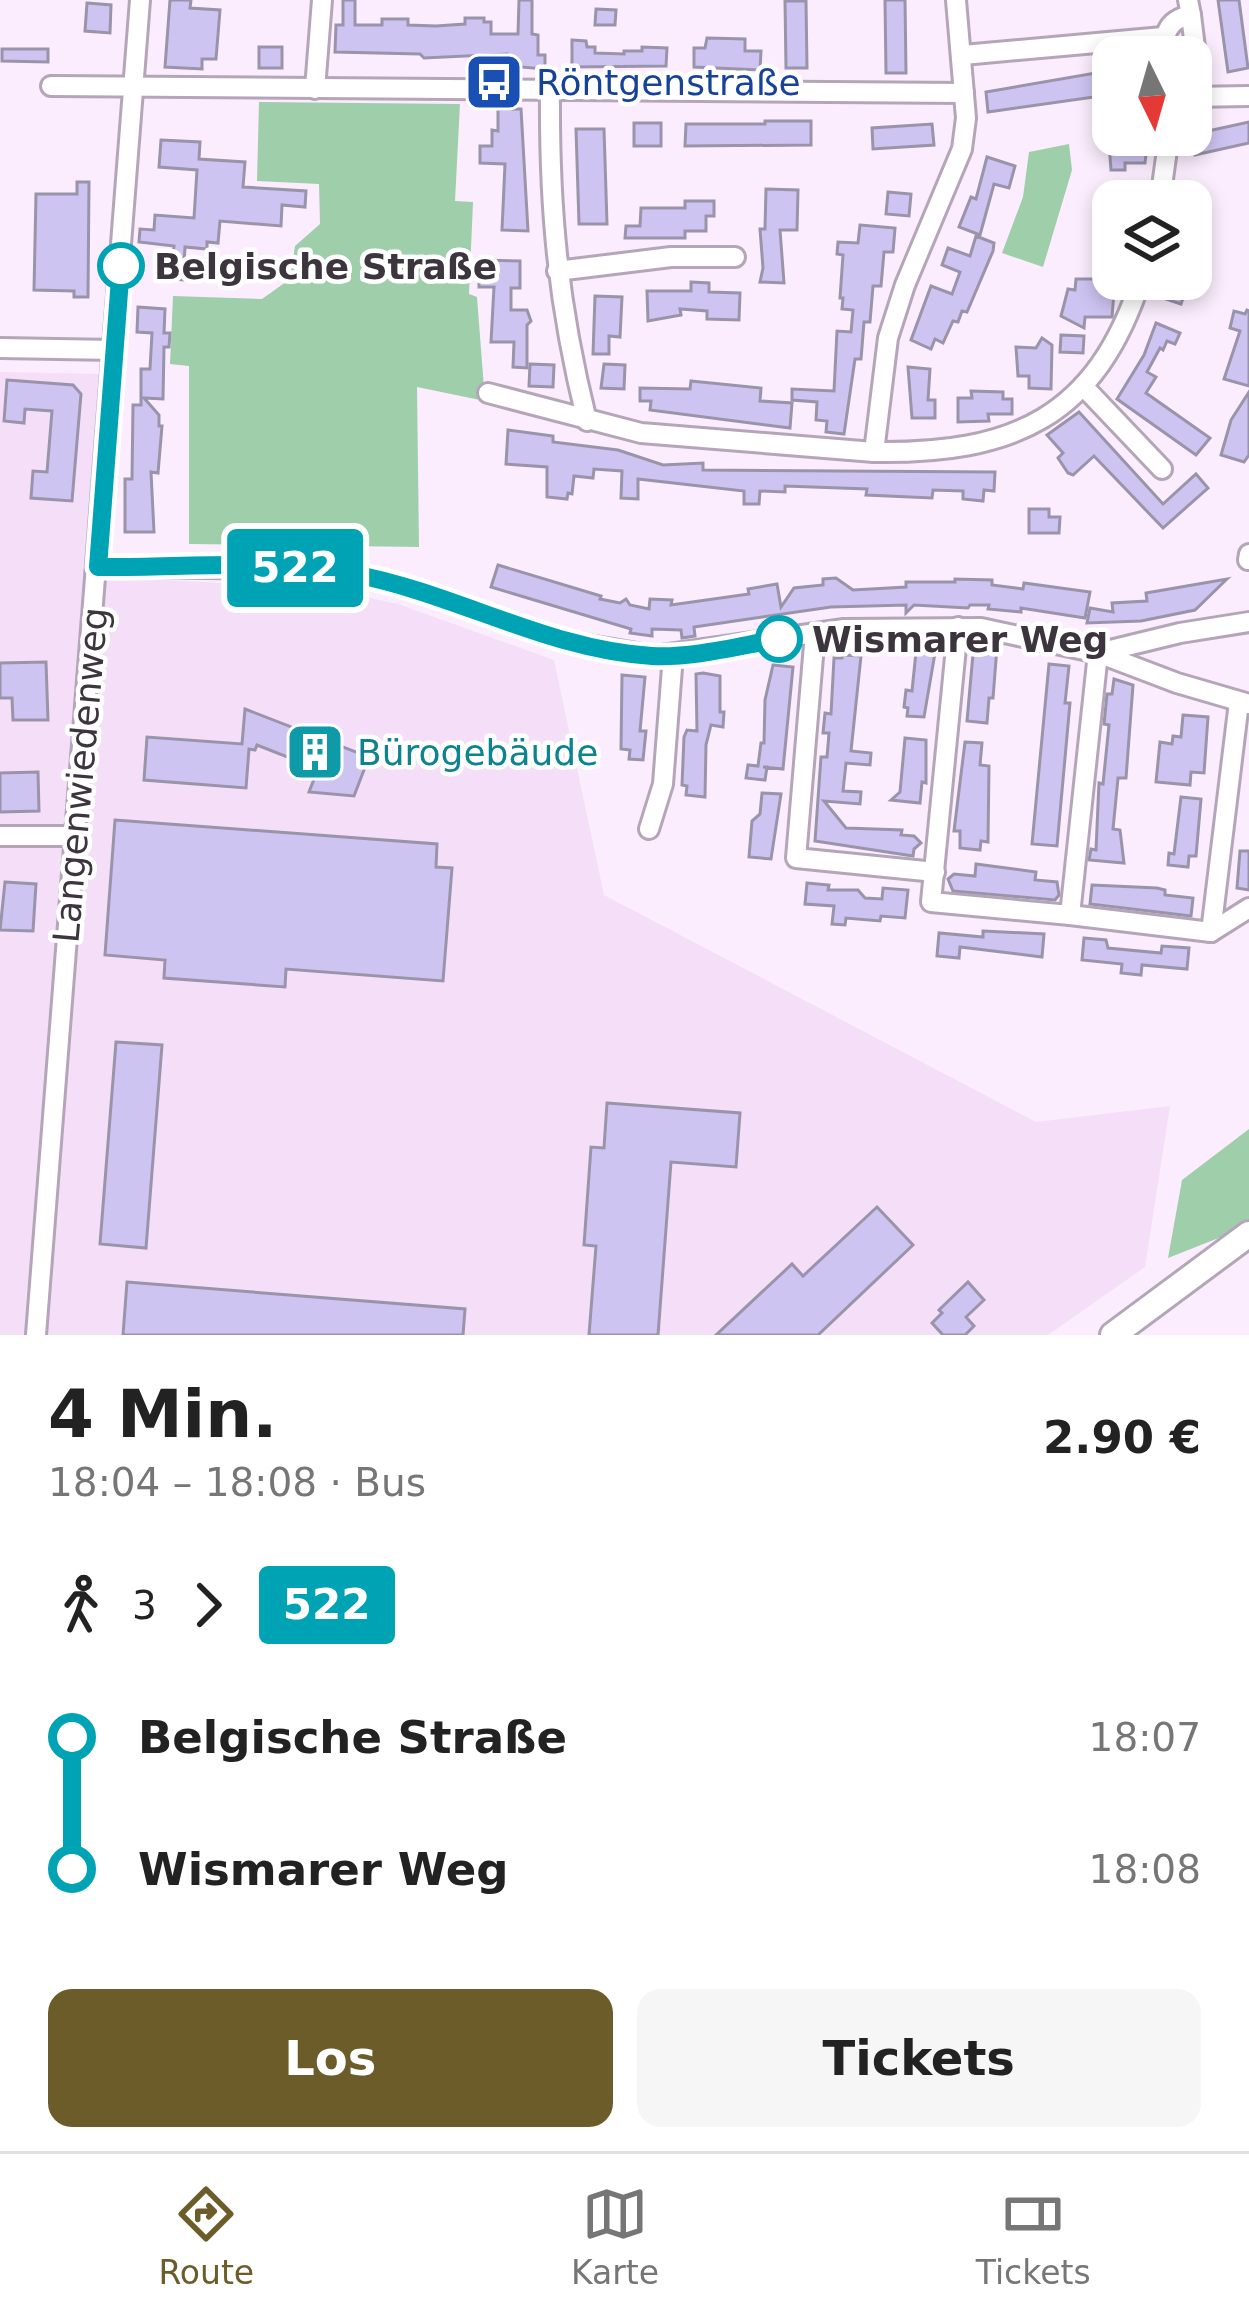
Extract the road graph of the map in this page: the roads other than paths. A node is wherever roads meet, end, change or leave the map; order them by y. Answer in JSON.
{"nodes":[{"id":1,"x":140,"y":0,"type":"edge"},
{"id":2,"x":322,"y":0,"type":"edge"},
{"id":3,"x":956,"y":0,"type":"edge"},
{"id":4,"x":1190,"y":8,"type":"edge"},
{"id":5,"x":1168,"y":36,"type":"edge"},
{"id":6,"x":1092,"y":50,"type":"edge"},
{"id":7,"x":963,"y":55,"type":"junction"},
{"id":8,"x":52,"y":86,"type":"dead end"},
{"id":9,"x":134,"y":87,"type":"junction"},
{"id":10,"x":315,"y":89,"type":"junction"},
{"id":11,"x":550,"y":91,"type":"junction"},
{"id":12,"x":964,"y":93,"type":"junction"},
{"id":13,"x":1249,"y":96,"type":"edge"},
{"id":14,"x":1212,"y":97,"type":"edge"},
{"id":15,"x":735,"y":257,"type":"dead end"},
{"id":16,"x":557,"y":272,"type":"junction"},
{"id":17,"x":1134,"y":300,"type":"edge"},
{"id":18,"x":0,"y":348,"type":"edge"},
{"id":19,"x":115,"y":350,"type":"junction"},
{"id":20,"x":1083,"y":386,"type":"junction"},
{"id":21,"x":488,"y":393,"type":"dead end"},
{"id":22,"x":587,"y":421,"type":"junction"},
{"id":23,"x":874,"y":452,"type":"junction"},
{"id":24,"x":1162,"y":469,"type":"dead end"},
{"id":25,"x":98,"y":567,"type":"junction"},
{"id":26,"x":1249,"y":622,"type":"edge"},
{"id":27,"x":958,"y":627,"type":"junction"},
{"id":28,"x":815,"y":633,"type":"junction"},
{"id":29,"x":1098,"y":653,"type":"junction"},
{"id":30,"x":673,"y":656,"type":"junction"},
{"id":31,"x":1244,"y":703,"type":"edge"},
{"id":32,"x":649,"y":829,"type":"dead end"},
{"id":33,"x":0,"y":836,"type":"edge"},
{"id":34,"x":75,"y":836,"type":"junction"},
{"id":35,"x":935,"y":872,"type":"junction"},
{"id":36,"x":1249,"y":908,"type":"edge"},
{"id":37,"x":1070,"y":915,"type":"junction"},
{"id":38,"x":1211,"y":932,"type":"junction"},
{"id":39,"x":1249,"y":1234,"type":"edge"},
{"id":40,"x":36,"y":1335,"type":"edge"},
{"id":41,"x":1113,"y":1335,"type":"edge"}],
"edges":[{"from":1,"to":9,"type":"street","name":"Langenwiedenweg"},
{"from":2,"to":10,"type":"street"},
{"from":3,"to":7,"type":"street"},
{"from":4,"to":5,"type":"street"},
{"from":6,"to":7,"type":"street"},
{"from":7,"to":12,"type":"street"},
{"from":8,"to":9,"type":"street"},
{"from":9,"to":10,"type":"street"},
{"from":9,"to":19,"type":"street","name":"Langenwiedenweg"},
{"from":10,"to":11,"type":"street"},
{"from":11,"to":12,"type":"street"},
{"from":11,"to":16,"type":"street"},
{"from":12,"to":23,"type":"street"},
{"from":13,"to":14,"type":"street"},
{"from":15,"to":16,"type":"street"},
{"from":16,"to":22,"type":"street"},
{"from":17,"to":20,"type":"street"},
{"from":18,"to":19,"type":"street"},
{"from":19,"to":25,"type":"street","name":"Langenwiedenweg"},
{"from":20,"to":23,"type":"street"},
{"from":20,"to":24,"type":"street"},
{"from":21,"to":22,"type":"street"},
{"from":22,"to":23,"type":"street"},
{"from":25,"to":30,"type":"street"},
{"from":25,"to":34,"type":"street","name":"Langenwiedenweg"},
{"from":26,"to":29,"type":"street"},
{"from":27,"to":28,"type":"street"},
{"from":27,"to":29,"type":"street"},
{"from":27,"to":35,"type":"street"},
{"from":28,"to":30,"type":"street"},
{"from":28,"to":35,"type":"street"},
{"from":29,"to":31,"type":"street"},
{"from":29,"to":37,"type":"street"},
{"from":30,"to":32,"type":"street"},
{"from":31,"to":38,"type":"street"},
{"from":33,"to":34,"type":"street"},
{"from":34,"to":40,"type":"street","name":"Langenwiedenweg"},
{"from":35,"to":37,"type":"street"},
{"from":36,"to":38,"type":"street"},
{"from":37,"to":38,"type":"street"},
{"from":39,"to":41,"type":"street"}]}
